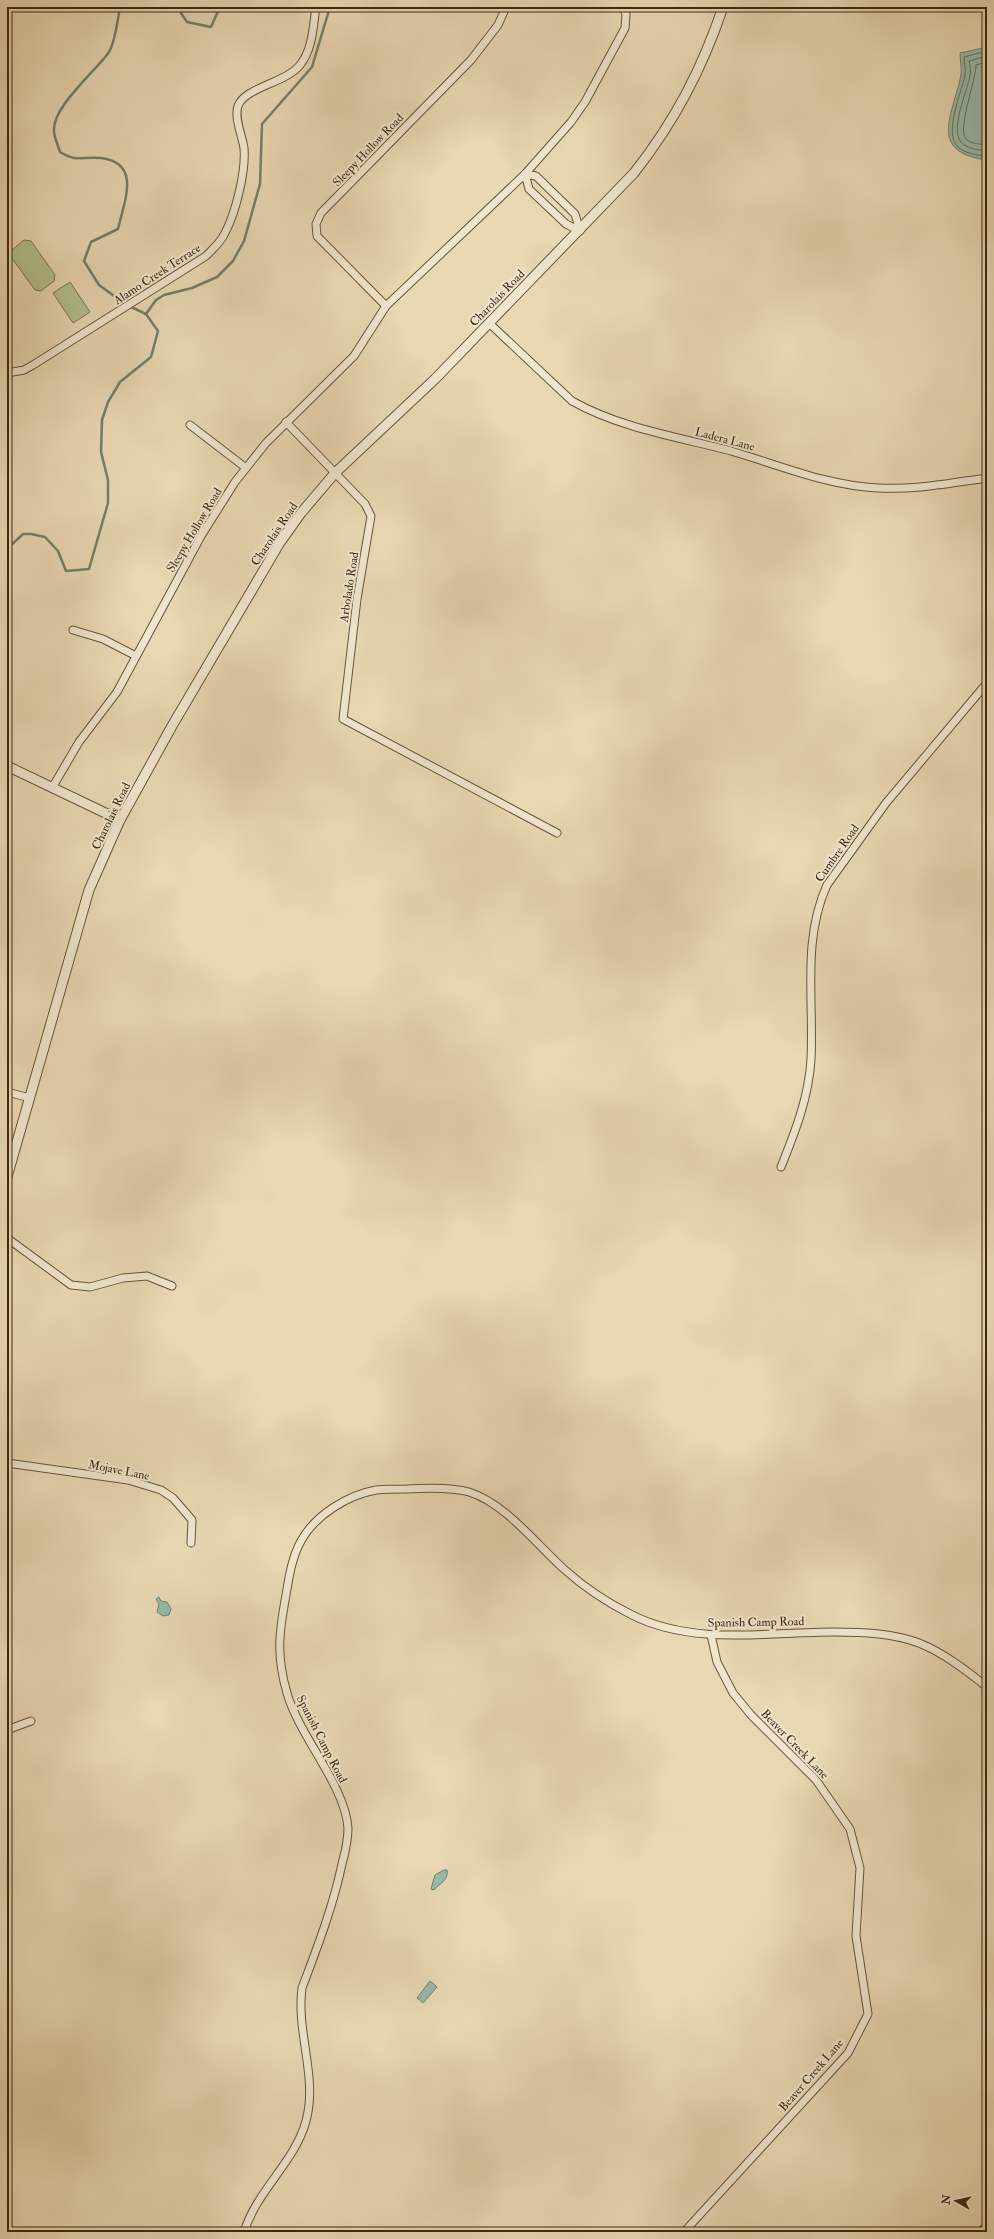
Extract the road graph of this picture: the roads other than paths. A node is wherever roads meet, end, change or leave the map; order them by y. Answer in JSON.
{"nodes":[{"id":1,"x":316,"y":7,"type":"edge"},
{"id":2,"x":506,"y":7,"type":"edge"},
{"id":3,"x":623,"y":7,"type":"edge"},
{"id":4,"x":724,"y":7,"type":"edge"},
{"id":5,"x":525,"y":174,"type":"junction"},
{"id":6,"x":580,"y":231,"type":"junction"},
{"id":7,"x":386,"y":306,"type":"junction"},
{"id":8,"x":489,"y":323,"type":"junction"},
{"id":9,"x":7,"y":372,"type":"edge"},
{"id":10,"x":286,"y":422,"type":"junction"},
{"id":11,"x":190,"y":425,"type":"dead end"},
{"id":12,"x":246,"y":468,"type":"junction"},
{"id":13,"x":336,"y":473,"type":"junction"},
{"id":14,"x":987,"y":478,"type":"edge"},
{"id":15,"x":73,"y":630,"type":"dead end"},
{"id":16,"x":136,"y":656,"type":"junction"},
{"id":17,"x":987,"y":683,"type":"edge"},
{"id":18,"x":7,"y":766,"type":"edge"},
{"id":19,"x":52,"y":788,"type":"junction"},
{"id":20,"x":120,"y":820,"type":"junction"},
{"id":21,"x":557,"y":833,"type":"dead end"},
{"id":22,"x":7,"y":1092,"type":"edge"},
{"id":23,"x":30,"y":1098,"type":"junction"},
{"id":24,"x":781,"y":1167,"type":"dead end"},
{"id":25,"x":7,"y":1177,"type":"edge"},
{"id":26,"x":7,"y":1238,"type":"edge"},
{"id":27,"x":172,"y":1286,"type":"dead end"},
{"id":28,"x":7,"y":1463,"type":"edge"},
{"id":29,"x":191,"y":1543,"type":"dead end"},
{"id":30,"x":711,"y":1635,"type":"junction"},
{"id":31,"x":987,"y":1687,"type":"edge"},
{"id":32,"x":31,"y":1721,"type":"dead end"},
{"id":33,"x":7,"y":1730,"type":"edge"},
{"id":34,"x":244,"y":2232,"type":"edge"},
{"id":35,"x":684,"y":2232,"type":"edge"}],
"edges":[{"from":1,"to":9,"type":"street","name":"Alamo Creek Terrace"},
{"from":2,"to":7,"type":"street","name":"Sleepy Hollow Road"},
{"from":3,"to":5,"type":"street","name":"Sleepy Hollow Road"},
{"from":4,"to":6,"type":"street","name":"Charolais Road"},
{"from":5,"to":6,"type":"street"},
{"from":5,"to":6,"type":"street"},
{"from":5,"to":7,"type":"street","name":"Sleepy Hollow Road"},
{"from":6,"to":8,"type":"street","name":"Charolais Road"},
{"from":7,"to":10,"type":"street","name":"Sleepy Hollow Road"},
{"from":8,"to":13,"type":"street","name":"Charolais Road"},
{"from":8,"to":14,"type":"street","name":"Ladera Lane"},
{"from":10,"to":12,"type":"street","name":"Sleepy Hollow Road"},
{"from":10,"to":13,"type":"street","name":"Arbolado Road"},
{"from":11,"to":12,"type":"street"},
{"from":12,"to":16,"type":"street","name":"Sleepy Hollow Road"},
{"from":13,"to":20,"type":"street","name":"Charolais Road"},
{"from":13,"to":21,"type":"street","name":"Arbolado Road"},
{"from":15,"to":16,"type":"street"},
{"from":16,"to":19,"type":"street","name":"Sleepy Hollow Road"},
{"from":17,"to":24,"type":"street","name":"Cumbre Road"},
{"from":18,"to":19,"type":"street"},
{"from":19,"to":20,"type":"street"},
{"from":20,"to":23,"type":"street","name":"Charolais Road"},
{"from":22,"to":23,"type":"street"},
{"from":23,"to":25,"type":"street","name":"Charolais Road"},
{"from":26,"to":27,"type":"street"},
{"from":28,"to":29,"type":"street","name":"Mojave Lane"},
{"from":30,"to":31,"type":"street","name":"Spanish Camp Road"},
{"from":30,"to":34,"type":"street","name":"Spanish Camp Road"},
{"from":30,"to":35,"type":"street","name":"Beaver Creek Lane"},
{"from":32,"to":33,"type":"street"}]}
